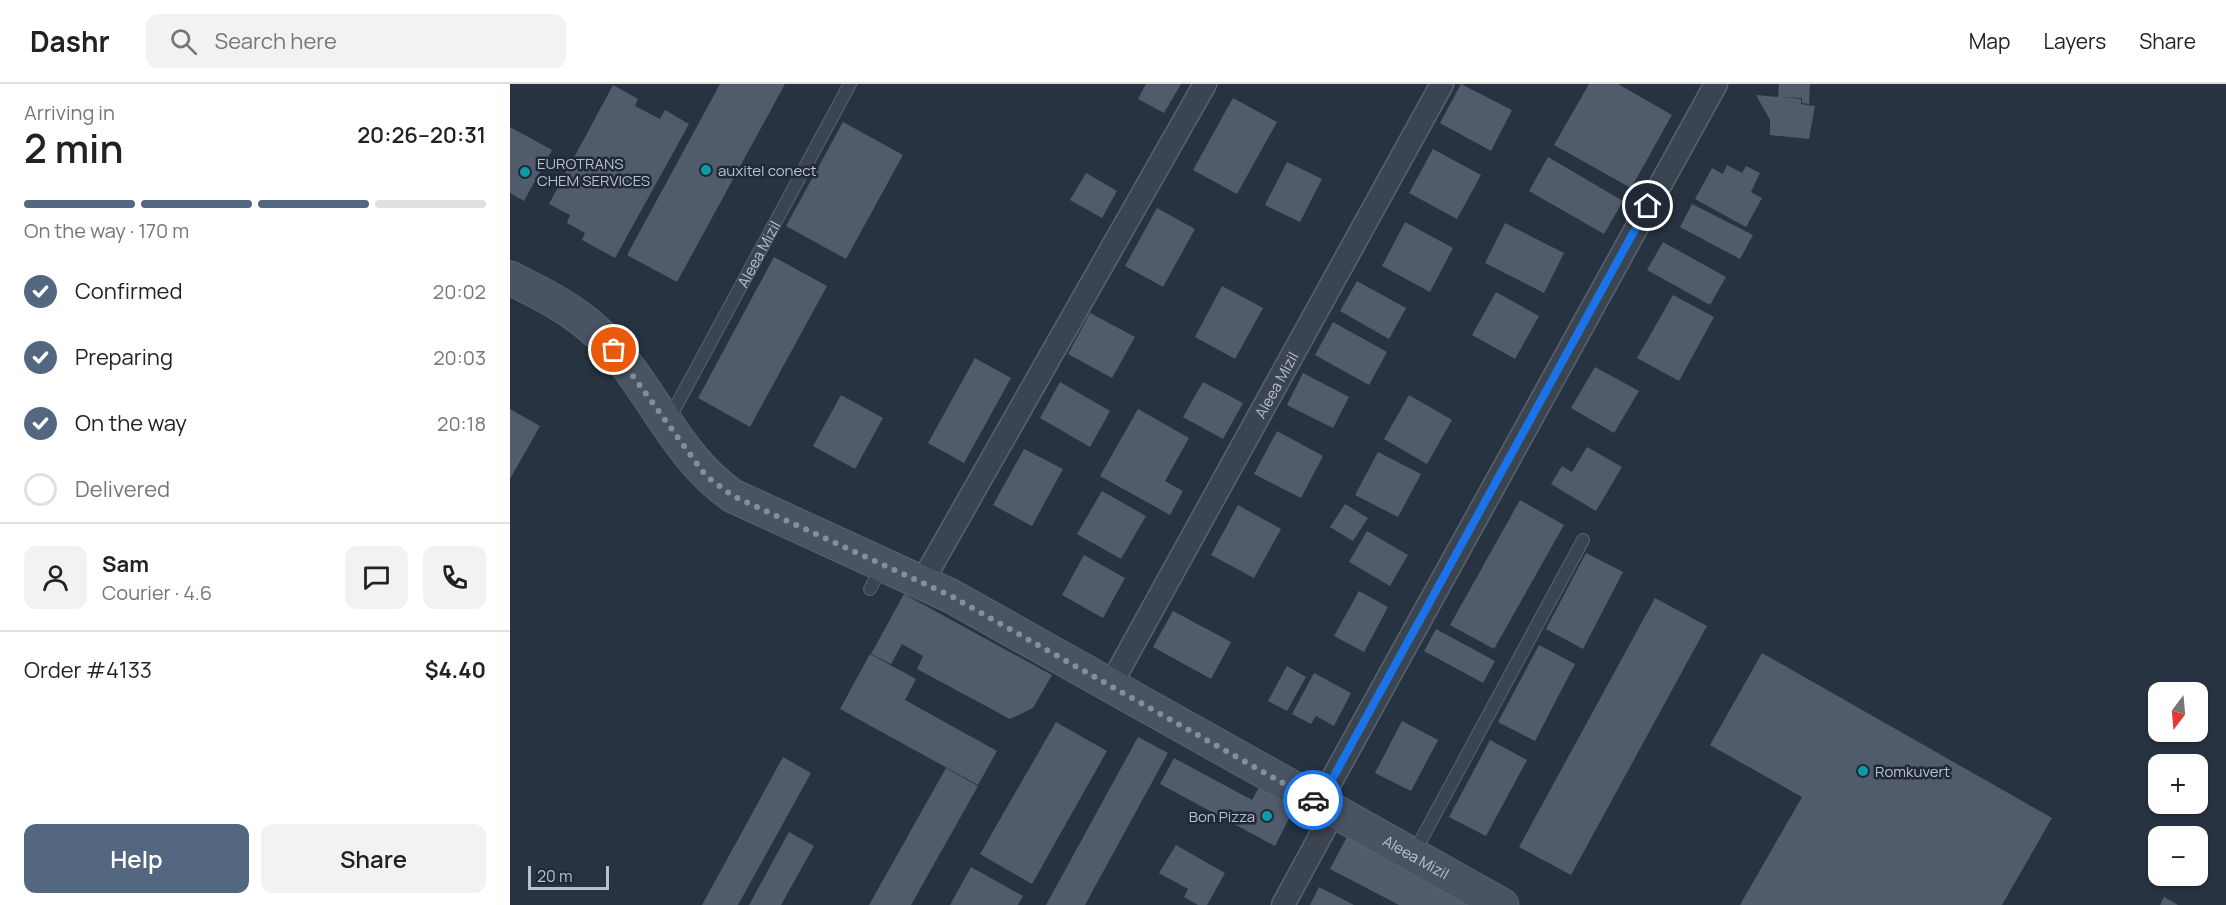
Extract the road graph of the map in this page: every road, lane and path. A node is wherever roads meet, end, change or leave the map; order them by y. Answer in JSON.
{"nodes":[{"id":1,"x":850,"y":84,"type":"edge"},
{"id":2,"x":1205,"y":84,"type":"edge"},
{"id":3,"x":1442,"y":84,"type":"edge"},
{"id":4,"x":1706,"y":88,"type":"edge"},
{"id":5,"x":510,"y":279,"type":"edge"},
{"id":6,"x":667,"y":422,"type":"junction"},
{"id":7,"x":1583,"y":540,"type":"dead end"},
{"id":8,"x":922,"y":582,"type":"junction"},
{"id":9,"x":1110,"y":686,"type":"junction"},
{"id":10,"x":1326,"y":807,"type":"junction"},
{"id":11,"x":1413,"y":855,"type":"junction"},
{"id":12,"x":1283,"y":905,"type":"edge"},
{"id":13,"x":1502,"y":905,"type":"edge"}],
"edges":[{"from":1,"to":6,"type":"lane","name":"Aleea Mizil"},
{"from":2,"to":8,"type":"street"},
{"from":3,"to":9,"type":"street","name":"Aleea Mizil"},
{"from":4,"to":10,"type":"street"},
{"from":5,"to":6,"type":"street","name":"Aleea Mizil"},
{"from":6,"to":8,"type":"street","name":"Aleea Mizil"},
{"from":7,"to":11,"type":"lane"},
{"from":8,"to":9,"type":"street","name":"Aleea Mizil"},
{"from":9,"to":10,"type":"street","name":"Aleea Mizil"},
{"from":10,"to":11,"type":"street","name":"Aleea Mizil"},
{"from":10,"to":12,"type":"street"},
{"from":11,"to":13,"type":"street","name":"Aleea Mizil"}]}
